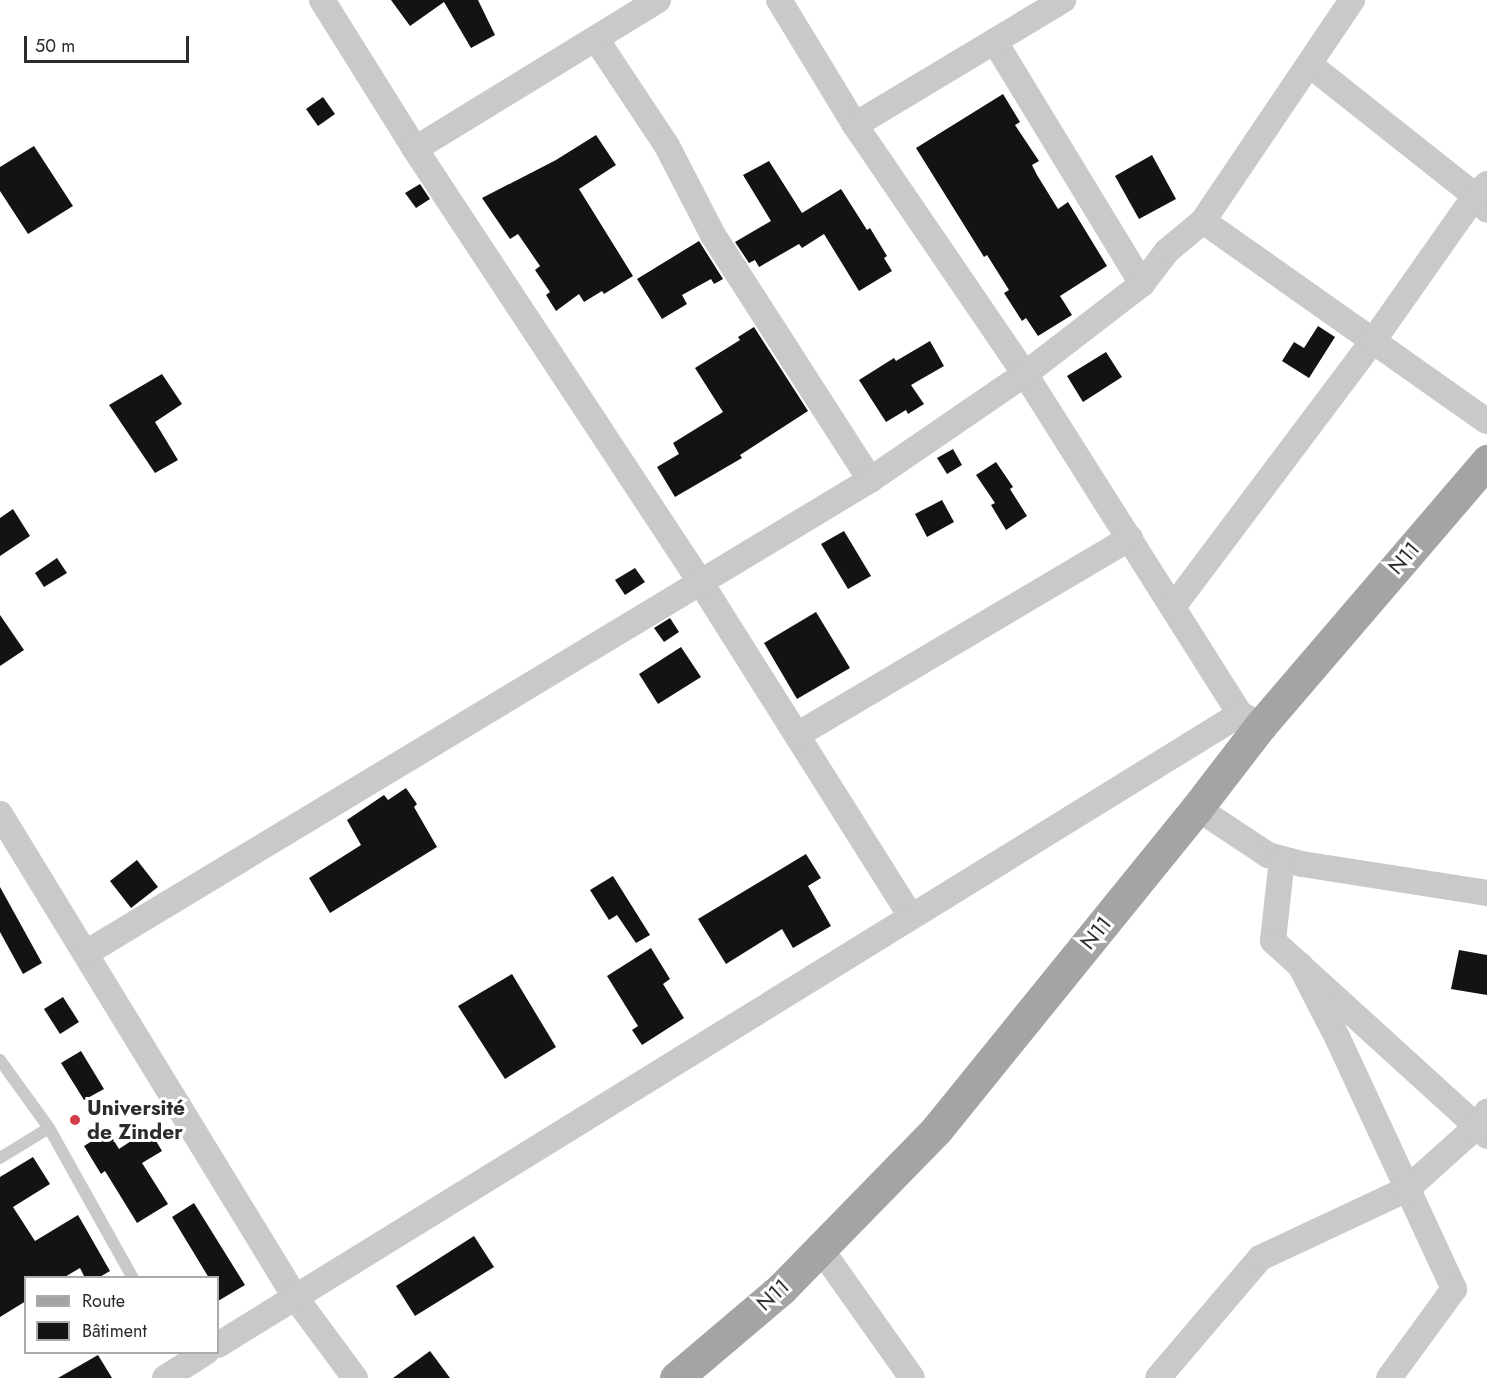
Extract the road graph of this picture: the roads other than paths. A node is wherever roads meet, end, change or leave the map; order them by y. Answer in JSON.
{"nodes":[{"id":1,"x":322,"y":0,"type":"edge"},
{"id":2,"x":658,"y":0,"type":"edge"},
{"id":3,"x":779,"y":0,"type":"edge"},
{"id":4,"x":1063,"y":0,"type":"edge"},
{"id":5,"x":1352,"y":0,"type":"edge"},
{"id":6,"x":596,"y":39,"type":"junction"},
{"id":7,"x":995,"y":42,"type":"junction"},
{"id":8,"x":1310,"y":65,"type":"junction"},
{"id":9,"x":855,"y":125,"type":"junction"},
{"id":10,"x":415,"y":149,"type":"junction"},
{"id":11,"x":1483,"y":197,"type":"edge"},
{"id":12,"x":1203,"y":221,"type":"junction"},
{"id":13,"x":1142,"y":284,"type":"junction"},
{"id":14,"x":1372,"y":341,"type":"junction"},
{"id":15,"x":1025,"y":374,"type":"junction"},
{"id":16,"x":1487,"y":421,"type":"edge"},
{"id":17,"x":1487,"y":461,"type":"edge"},
{"id":18,"x":870,"y":480,"type":"junction"},
{"id":19,"x":1130,"y":538,"type":"junction"},
{"id":20,"x":701,"y":583,"type":"junction"},
{"id":21,"x":1173,"y":607,"type":"junction"},
{"id":22,"x":1250,"y":719,"type":"junction"},
{"id":23,"x":797,"y":735,"type":"junction"},
{"id":24,"x":1197,"y":808,"type":"junction"},
{"id":25,"x":0,"y":814,"type":"edge"},
{"id":26,"x":1282,"y":859,"type":"junction"},
{"id":27,"x":1487,"y":893,"type":"edge"},
{"id":28,"x":911,"y":916,"type":"junction"},
{"id":29,"x":86,"y":953,"type":"junction"},
{"id":30,"x":1300,"y":965,"type":"junction"},
{"id":31,"x":0,"y":1060,"type":"edge"},
{"id":32,"x":1483,"y":1125,"type":"edge"},
{"id":33,"x":49,"y":1128,"type":"junction"},
{"id":34,"x":0,"y":1158,"type":"edge"},
{"id":35,"x":1407,"y":1189,"type":"junction"},
{"id":36,"x":820,"y":1248,"type":"junction"},
{"id":37,"x":132,"y":1276,"type":"edge"},
{"id":38,"x":295,"y":1297,"type":"junction"},
{"id":39,"x":219,"y":1344,"type":"edge"},
{"id":40,"x":204,"y":1354,"type":"edge"},
{"id":41,"x":1393,"y":1376,"type":"edge"},
{"id":42,"x":165,"y":1378,"type":"edge"},
{"id":43,"x":355,"y":1378,"type":"edge"},
{"id":44,"x":676,"y":1378,"type":"edge"},
{"id":45,"x":912,"y":1378,"type":"edge"},
{"id":46,"x":1158,"y":1378,"type":"edge"}],
"edges":[{"from":1,"to":10,"type":"street"},
{"from":2,"to":6,"type":"street"},
{"from":3,"to":9,"type":"street"},
{"from":4,"to":7,"type":"street"},
{"from":5,"to":8,"type":"street"},
{"from":6,"to":10,"type":"street"},
{"from":6,"to":18,"type":"street"},
{"from":7,"to":9,"type":"street"},
{"from":7,"to":13,"type":"street"},
{"from":8,"to":11,"type":"street"},
{"from":8,"to":12,"type":"street"},
{"from":9,"to":15,"type":"street"},
{"from":10,"to":20,"type":"street"},
{"from":11,"to":14,"type":"street"},
{"from":12,"to":13,"type":"street"},
{"from":12,"to":14,"type":"street"},
{"from":13,"to":15,"type":"street"},
{"from":14,"to":16,"type":"street"},
{"from":14,"to":21,"type":"street"},
{"from":15,"to":18,"type":"street"},
{"from":15,"to":19,"type":"street"},
{"from":17,"to":22,"type":"main road","name":"N11"},
{"from":18,"to":20,"type":"street"},
{"from":19,"to":21,"type":"street"},
{"from":19,"to":23,"type":"street"},
{"from":20,"to":23,"type":"street"},
{"from":20,"to":29,"type":"street"},
{"from":21,"to":22,"type":"street"},
{"from":22,"to":24,"type":"main road","name":"N11"},
{"from":22,"to":28,"type":"street"},
{"from":23,"to":28,"type":"street"},
{"from":24,"to":26,"type":"street"},
{"from":24,"to":36,"type":"main road","name":"N11"},
{"from":25,"to":29,"type":"street"},
{"from":26,"to":27,"type":"street"},
{"from":26,"to":30,"type":"street"},
{"from":28,"to":38,"type":"street"},
{"from":29,"to":38,"type":"street"},
{"from":30,"to":32,"type":"street"},
{"from":30,"to":35,"type":"street"},
{"from":31,"to":33,"type":"lane"},
{"from":32,"to":35,"type":"street"},
{"from":33,"to":34,"type":"lane"},
{"from":33,"to":37,"type":"lane"},
{"from":35,"to":41,"type":"street"},
{"from":35,"to":46,"type":"street"},
{"from":36,"to":44,"type":"main road","name":"N11"},
{"from":36,"to":45,"type":"street"},
{"from":38,"to":39,"type":"street"},
{"from":38,"to":43,"type":"street"},
{"from":40,"to":42,"type":"street"}]}
